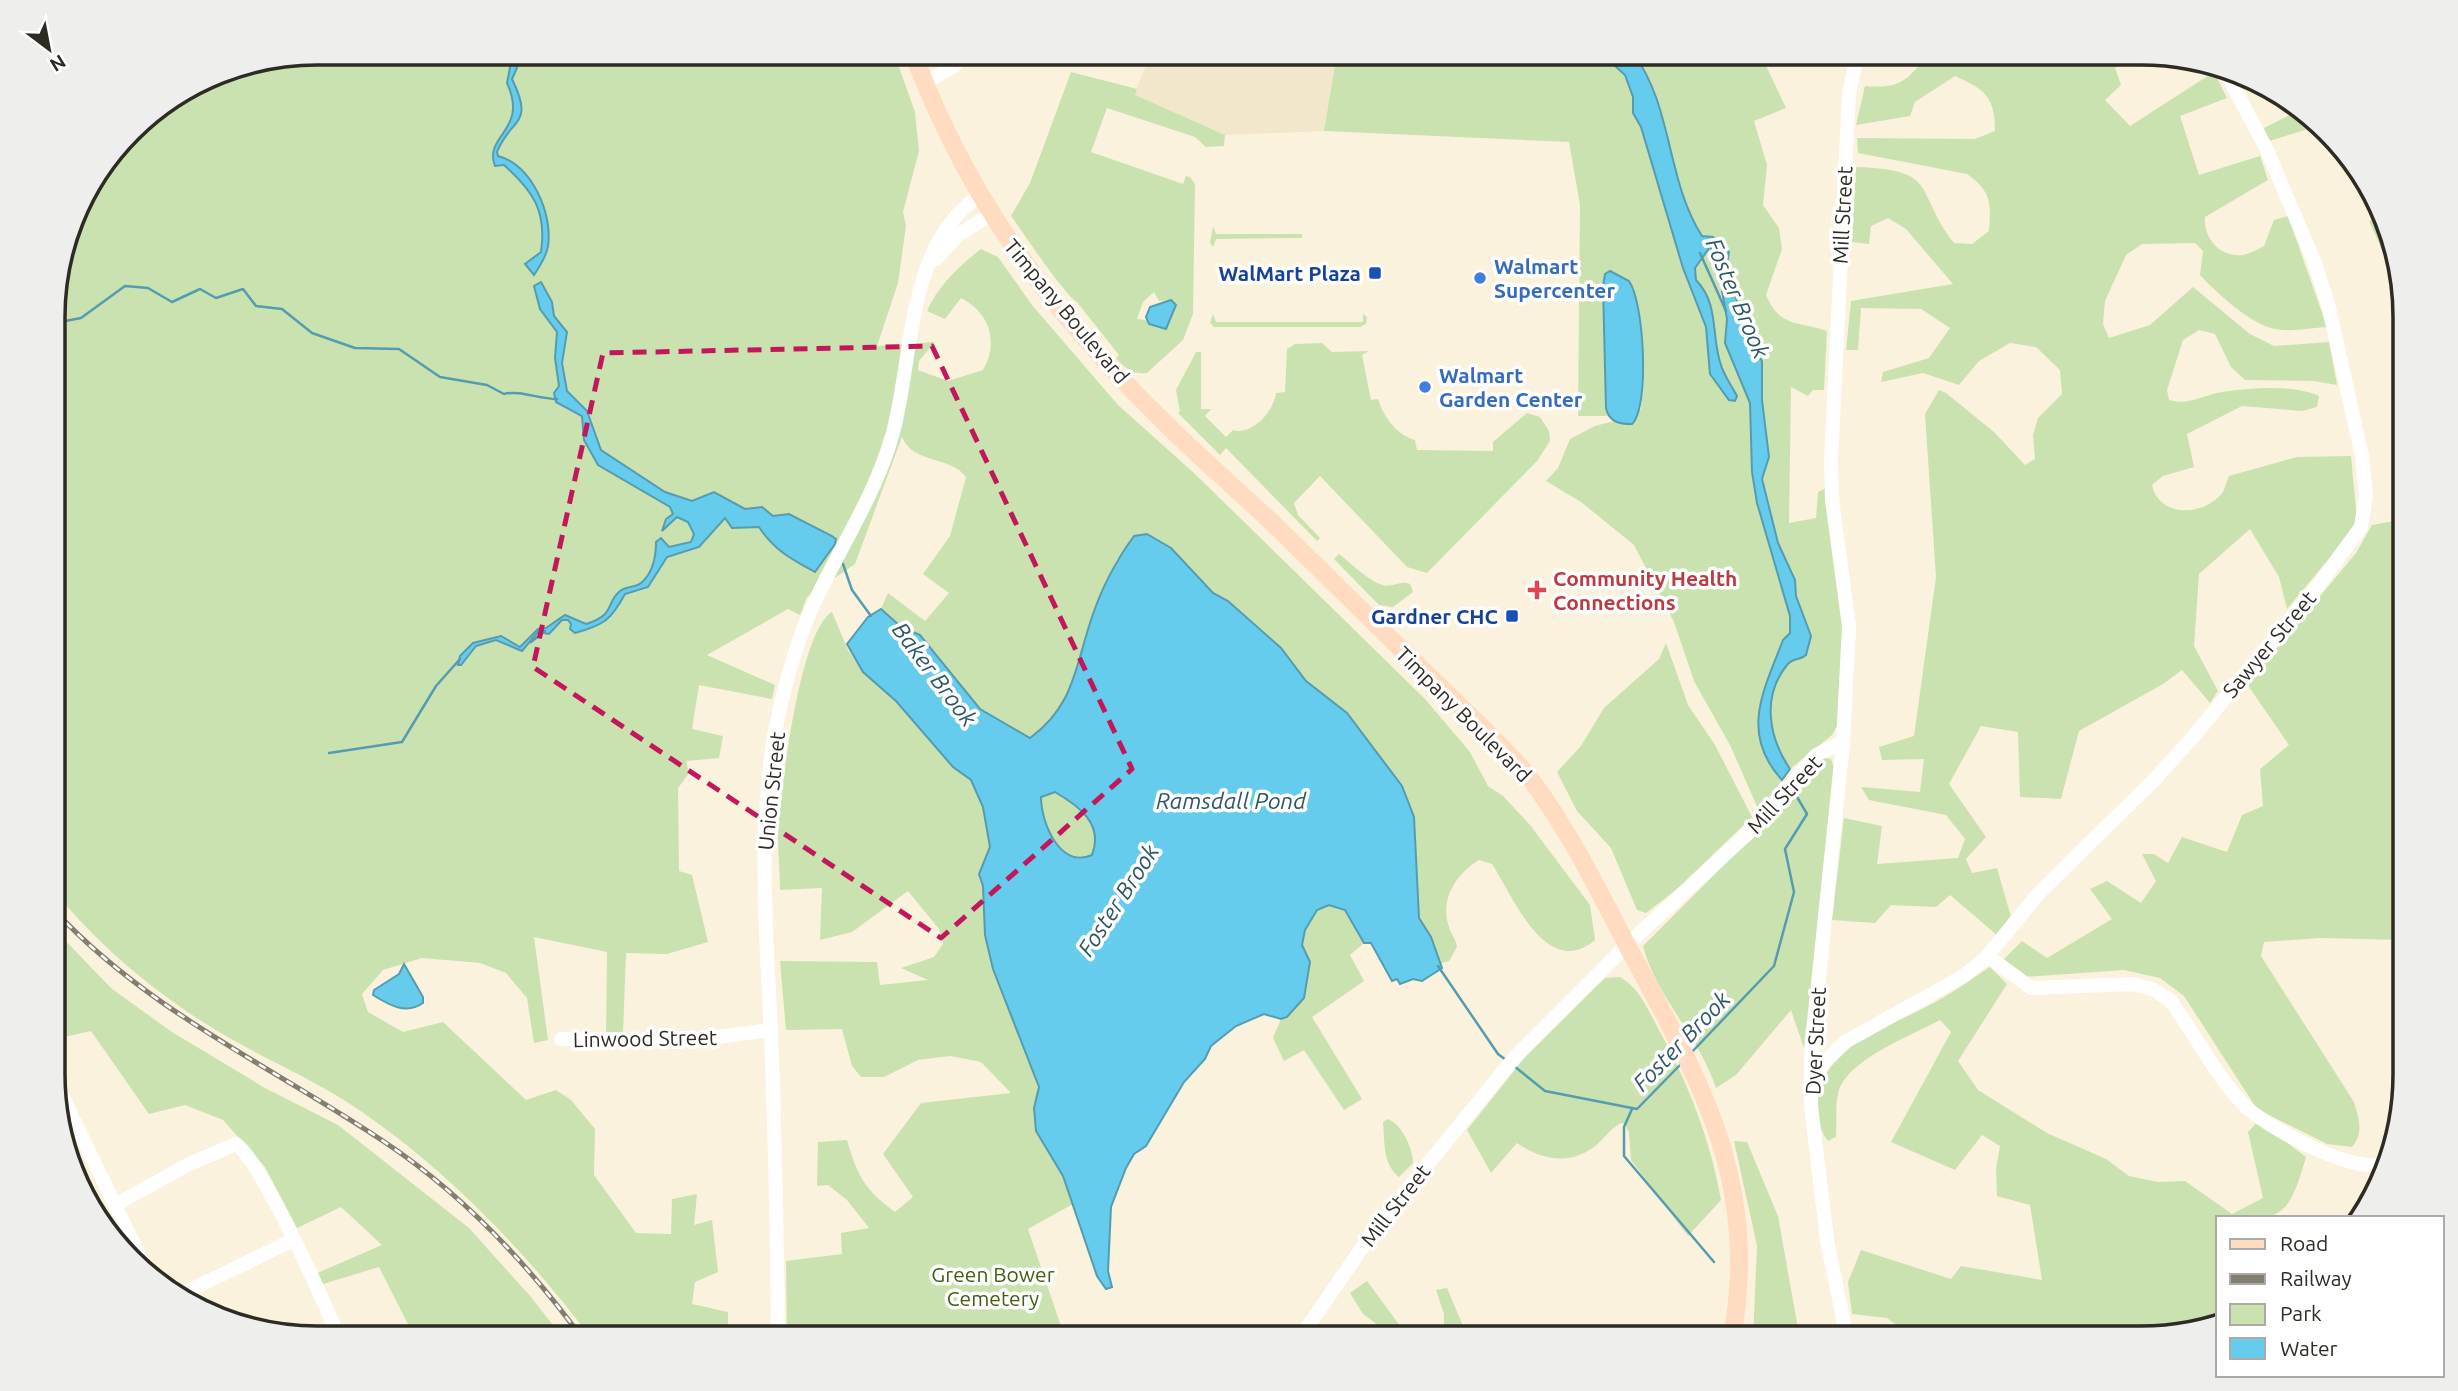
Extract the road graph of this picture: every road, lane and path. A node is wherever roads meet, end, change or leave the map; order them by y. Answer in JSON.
{"nodes":[{"id":1,"x":918,"y":65,"type":"edge"},
{"id":2,"x":955,"y":65,"type":"edge"},
{"id":3,"x":1855,"y":65,"type":"edge"},
{"id":4,"x":2232,"y":82,"type":"edge"},
{"id":5,"x":925,"y":83,"type":"junction"},
{"id":6,"x":979,"y":196,"type":"junction"},
{"id":7,"x":990,"y":215,"type":"junction"},
{"id":8,"x":927,"y":272,"type":"junction"},
{"id":9,"x":1843,"y":742,"type":"junction"},
{"id":10,"x":1627,"y":945,"type":"junction"},
{"id":11,"x":1988,"y":956,"type":"junction"},
{"id":12,"x":771,"y":1030,"type":"junction"},
{"id":13,"x":561,"y":1040,"type":"dead end"},
{"id":14,"x":1811,"y":1076,"type":"junction"},
{"id":15,"x":67,"y":1105,"type":"edge"},
{"id":16,"x":2376,"y":1167,"type":"edge"},
{"id":17,"x":115,"y":1205,"type":"junction"},
{"id":18,"x":293,"y":1240,"type":"junction"},
{"id":19,"x":137,"y":1250,"type":"edge"},
{"id":20,"x":189,"y":1291,"type":"edge"},
{"id":21,"x":333,"y":1326,"type":"edge"},
{"id":22,"x":778,"y":1326,"type":"edge"},
{"id":23,"x":1308,"y":1326,"type":"edge"},
{"id":24,"x":1733,"y":1326,"type":"edge"},
{"id":25,"x":1845,"y":1326,"type":"edge"}],
"edges":[{"from":1,"to":5,"type":"main road","name":"Timpany Boulevard"},
{"from":2,"to":5,"type":"street"},
{"from":3,"to":9,"type":"street","name":"Mill Street"},
{"from":4,"to":11,"type":"street","name":"Sawyer Street"},
{"from":5,"to":6,"type":"main road","name":"Timpany Boulevard"},
{"from":6,"to":7,"type":"main road","name":"Timpany Boulevard"},
{"from":6,"to":8,"type":"street","name":"Union Street"},
{"from":7,"to":8,"type":"street"},
{"from":7,"to":10,"type":"main road","name":"Timpany Boulevard"},
{"from":8,"to":12,"type":"street","name":"Union Street"},
{"from":9,"to":10,"type":"street","name":"Mill Street"},
{"from":9,"to":14,"type":"street","name":"Dyer Street"},
{"from":10,"to":23,"type":"street","name":"Mill Street"},
{"from":10,"to":24,"type":"main road","name":"Timpany Boulevard"},
{"from":11,"to":14,"type":"street","name":"Sawyer Street"},
{"from":11,"to":16,"type":"street"},
{"from":12,"to":13,"type":"street","name":"Linwood Street"},
{"from":12,"to":22,"type":"street","name":"Union Street"},
{"from":14,"to":25,"type":"street","name":"Dyer Street"},
{"from":15,"to":17,"type":"street"},
{"from":17,"to":18,"type":"street"},
{"from":17,"to":19,"type":"street"},
{"from":18,"to":20,"type":"street"},
{"from":18,"to":21,"type":"street"}]}
